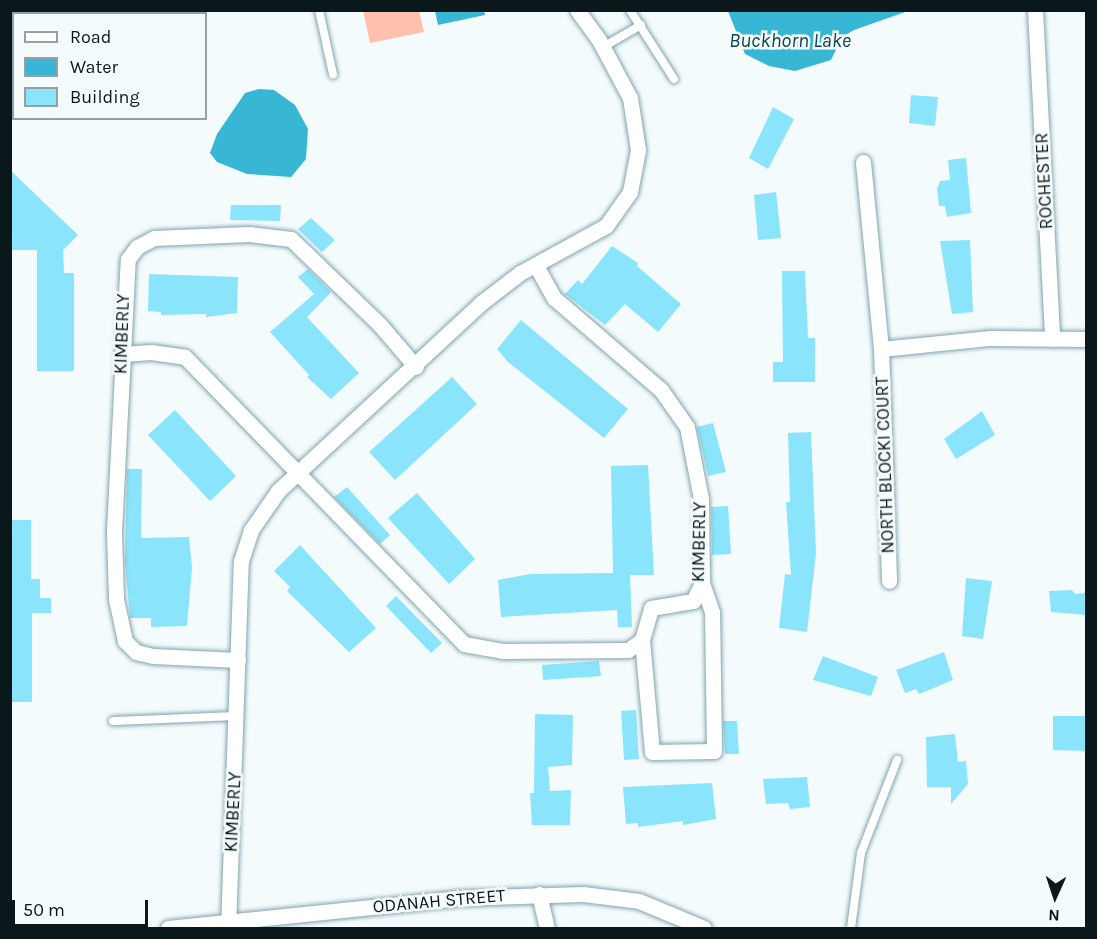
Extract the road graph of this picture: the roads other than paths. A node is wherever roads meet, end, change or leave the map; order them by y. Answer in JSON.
{"nodes":[{"id":1,"x":319,"y":10,"type":"edge"},
{"id":2,"x":577,"y":10,"type":"edge"},
{"id":3,"x":630,"y":10,"type":"edge"},
{"id":4,"x":1035,"y":10,"type":"edge"},
{"id":5,"x":641,"y":25,"type":"junction"},
{"id":6,"x":603,"y":47,"type":"junction"},
{"id":7,"x":333,"y":74,"type":"dead end"},
{"id":8,"x":674,"y":79,"type":"dead end"},
{"id":9,"x":863,"y":162,"type":"dead end"},
{"id":10,"x":536,"y":265,"type":"junction"},
{"id":11,"x":1059,"y":339,"type":"junction"},
{"id":12,"x":1086,"y":339,"type":"edge"},
{"id":13,"x":881,"y":349,"type":"junction"},
{"id":14,"x":122,"y":354,"type":"junction"},
{"id":15,"x":416,"y":367,"type":"junction"},
{"id":16,"x":298,"y":473,"type":"junction"},
{"id":17,"x":889,"y":581,"type":"dead end"},
{"id":18,"x":702,"y":583,"type":"junction"},
{"id":19,"x":642,"y":640,"type":"junction"},
{"id":20,"x":238,"y":660,"type":"junction"},
{"id":21,"x":237,"y":716,"type":"junction"},
{"id":22,"x":113,"y":721,"type":"dead end"},
{"id":23,"x":897,"y":760,"type":"dead end"},
{"id":24,"x":539,"y":894,"type":"junction"},
{"id":25,"x":228,"y":925,"type":"edge"},
{"id":26,"x":168,"y":928,"type":"edge"},
{"id":27,"x":547,"y":928,"type":"edge"},
{"id":28,"x":704,"y":928,"type":"edge"},
{"id":29,"x":851,"y":928,"type":"edge"}],
"edges":[{"from":1,"to":7,"type":"lane"},
{"from":2,"to":6,"type":"street","name":"KIMBERLY"},
{"from":3,"to":5,"type":"lane"},
{"from":4,"to":11,"type":"street","name":"ROCHESTER"},
{"from":5,"to":6,"type":"lane"},
{"from":5,"to":8,"type":"lane"},
{"from":6,"to":10,"type":"street","name":"KIMBERLY"},
{"from":9,"to":13,"type":"street","name":"NORTH BLOCKI COURT"},
{"from":10,"to":15,"type":"street","name":"KIMBERLY"},
{"from":10,"to":18,"type":"street","name":"KIMBERLY"},
{"from":11,"to":12,"type":"street"},
{"from":11,"to":13,"type":"street"},
{"from":13,"to":17,"type":"street","name":"NORTH BLOCKI COURT"},
{"from":14,"to":15,"type":"street","name":"KIMBERLY"},
{"from":14,"to":16,"type":"street"},
{"from":14,"to":20,"type":"street","name":"KIMBERLY"},
{"from":15,"to":16,"type":"street","name":"KIMBERLY"},
{"from":16,"to":19,"type":"street"},
{"from":16,"to":20,"type":"street","name":"KIMBERLY"},
{"from":18,"to":19,"type":"street","name":"KIMBERLY"},
{"from":18,"to":19,"type":"street"},
{"from":20,"to":21,"type":"street","name":"KIMBERLY"},
{"from":21,"to":22,"type":"lane"},
{"from":21,"to":25,"type":"street","name":"KIMBERLY"},
{"from":23,"to":29,"type":"lane"},
{"from":24,"to":25,"type":"street","name":"ODANAH STREET"},
{"from":24,"to":27,"type":"street"},
{"from":24,"to":28,"type":"street","name":"ODANAH STREET"},
{"from":25,"to":26,"type":"street","name":"ODANAH STREET"}]}
